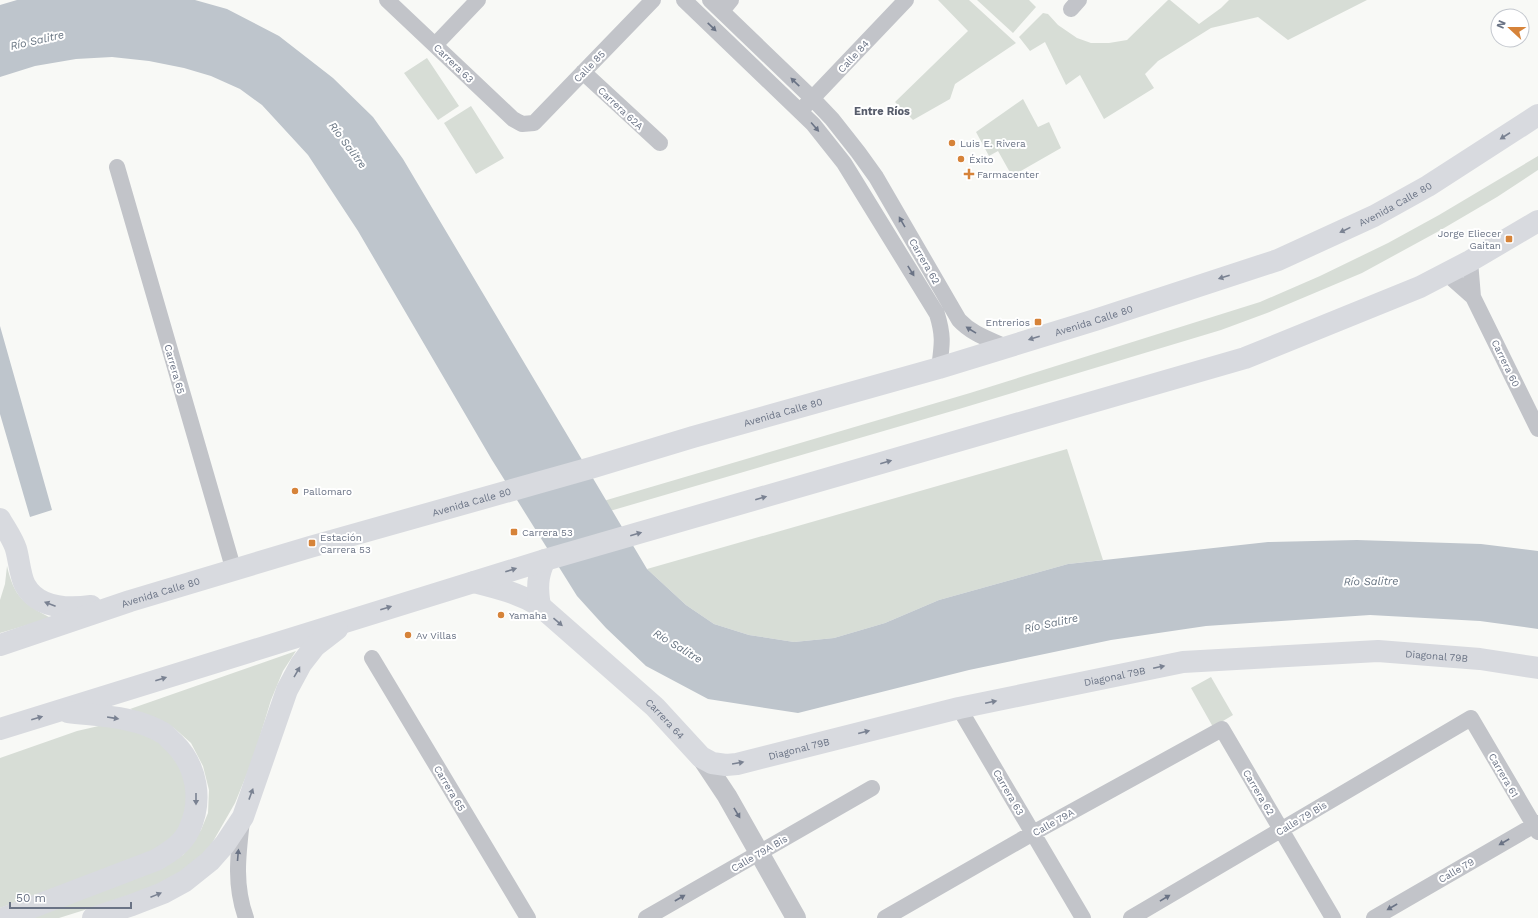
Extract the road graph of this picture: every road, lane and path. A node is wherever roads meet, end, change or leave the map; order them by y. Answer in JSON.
{"nodes":[{"id":1,"x":387,"y":0,"type":"edge"},
{"id":2,"x":478,"y":0,"type":"edge"},
{"id":3,"x":653,"y":0,"type":"edge"},
{"id":4,"x":684,"y":0,"type":"edge"},
{"id":5,"x":906,"y":0,"type":"edge"},
{"id":6,"x":721,"y":4,"type":"edge"},
{"id":7,"x":435,"y":45,"type":"junction"},
{"id":8,"x":583,"y":72,"type":"junction"},
{"id":9,"x":813,"y":99,"type":"junction"},
{"id":10,"x":800,"y":112,"type":"junction"},
{"id":11,"x":1538,"y":115,"type":"edge"},
{"id":12,"x":522,"y":124,"type":"joint"},
{"id":13,"x":660,"y":143,"type":"dead end"},
{"id":14,"x":860,"y":156,"type":"junction"},
{"id":15,"x":846,"y":166,"type":"junction"},
{"id":16,"x":117,"y":167,"type":"dead end"},
{"id":17,"x":1538,"y":221,"type":"edge"},
{"id":18,"x":1470,"y":261,"type":"junction"},
{"id":19,"x":1446,"y":274,"type":"junction"},
{"id":20,"x":1473,"y":297,"type":"junction"},
{"id":21,"x":1006,"y":347,"type":"junction"},
{"id":22,"x":938,"y":368,"type":"junction"},
{"id":23,"x":1538,"y":429,"type":"edge"},
{"id":24,"x":0,"y":519,"type":"edge"},
{"id":25,"x":545,"y":560,"type":"junction"},
{"id":26,"x":234,"y":571,"type":"junction"},
{"id":27,"x":474,"y":582,"type":"junction"},
{"id":28,"x":130,"y":601,"type":"junction"},
{"id":29,"x":540,"y":606,"type":"junction"},
{"id":30,"x":349,"y":620,"type":"junction"},
{"id":31,"x":0,"y":645,"type":"edge"},
{"id":32,"x":372,"y":658,"type":"dead end"},
{"id":33,"x":1538,"y":668,"type":"edge"},
{"id":34,"x":960,"y":708,"type":"junction"},
{"id":35,"x":61,"y":711,"type":"junction"},
{"id":36,"x":1471,"y":718,"type":"joint"},
{"id":37,"x":0,"y":729,"type":"edge"},
{"id":38,"x":1222,"y":729,"type":"joint"},
{"id":39,"x":701,"y":757,"type":"junction"},
{"id":40,"x":872,"y":788,"type":"dead end"},
{"id":41,"x":243,"y":818,"type":"junction"},
{"id":42,"x":1537,"y":827,"type":"edge"},
{"id":43,"x":1281,"y":829,"type":"junction"},
{"id":44,"x":1033,"y":833,"type":"junction"},
{"id":45,"x":760,"y":852,"type":"junction"},
{"id":46,"x":4,"y":918,"type":"edge"},
{"id":47,"x":93,"y":918,"type":"edge"},
{"id":48,"x":246,"y":918,"type":"edge"},
{"id":49,"x":528,"y":918,"type":"edge"},
{"id":50,"x":646,"y":918,"type":"edge"},
{"id":51,"x":796,"y":918,"type":"edge"},
{"id":52,"x":885,"y":918,"type":"edge"},
{"id":53,"x":1083,"y":918,"type":"edge"},
{"id":54,"x":1131,"y":918,"type":"edge"},
{"id":55,"x":1333,"y":918,"type":"edge"},
{"id":56,"x":1374,"y":918,"type":"edge"}],
"edges":[{"from":1,"to":7,"type":"street","name":"Carrera 63"},
{"from":2,"to":7,"type":"street"},
{"from":3,"to":8,"type":"street","name":"Calle 85"},
{"from":4,"to":10,"type":"street","name":"Carrera 62","one_way":true},
{"from":5,"to":9,"type":"street","name":"Calle 84"},
{"from":9,"to":6,"type":"street","name":"Carrera 62","one_way":true},
{"from":7,"to":12,"type":"street","name":"Carrera 63"},
{"from":8,"to":12,"type":"street","name":"Calle 85"},
{"from":8,"to":13,"type":"street","name":"Carrera 62A"},
{"from":9,"to":10,"type":"street","name":"Calle 84"},
{"from":9,"to":14,"type":"street","name":"Carrera 62"},
{"from":10,"to":15,"type":"street","name":"Carrera 62","one_way":true},
{"from":11,"to":21,"type":"main road","name":"Avenida Calle 80","one_way":true},
{"from":14,"to":15,"type":"street"},
{"from":21,"to":14,"type":"street","name":"Carrera 62","one_way":true},
{"from":15,"to":22,"type":"street","name":"Carrera 62","one_way":true},
{"from":16,"to":26,"type":"street","name":"Carrera 65"},
{"from":17,"to":18,"type":"main road"},
{"from":18,"to":19,"type":"main road"},
{"from":18,"to":20,"type":"street","name":"Carrera 60"},
{"from":19,"to":20,"type":"street","name":"Carrera 60"},
{"from":25,"to":19,"type":"main road","one_way":true},
{"from":20,"to":23,"type":"street","name":"Carrera 60"},
{"from":21,"to":22,"type":"main road","name":"Avenida Calle 80"},
{"from":22,"to":26,"type":"main road","name":"Avenida Calle 80"},
{"from":28,"to":24,"type":"main road","one_way":true},
{"from":27,"to":25,"type":"main road","one_way":true},
{"from":25,"to":29,"type":"main road"},
{"from":26,"to":28,"type":"main road","name":"Avenida Calle 80"},
{"from":27,"to":29,"type":"main road","name":"Carrera 64"},
{"from":30,"to":27,"type":"main road","one_way":true},
{"from":28,"to":31,"type":"main road","name":"Avenida Calle 80"},
{"from":29,"to":39,"type":"main road","name":"Carrera 64","one_way":true},
{"from":35,"to":30,"type":"main road","one_way":true},
{"from":41,"to":30,"type":"main road","one_way":true},
{"from":32,"to":49,"type":"street","name":"Carrera 65"},
{"from":34,"to":33,"type":"main road","name":"Diagonal 79B","one_way":true},
{"from":39,"to":34,"type":"main road","name":"Diagonal 79B","one_way":true},
{"from":34,"to":44,"type":"street","name":"Carrera 63"},
{"from":37,"to":35,"type":"main road","one_way":true},
{"from":35,"to":46,"type":"main road","one_way":true},
{"from":36,"to":42,"type":"street","name":"Carrera 61"},
{"from":36,"to":43,"type":"street","name":"Calle 79 Bis"},
{"from":38,"to":43,"type":"street","name":"Carrera 62"},
{"from":38,"to":44,"type":"street","name":"Calle 79A"},
{"from":39,"to":45,"type":"street","name":"Carrera 64","one_way":true},
{"from":40,"to":45,"type":"street","name":"Calle 79A Bis"},
{"from":47,"to":41,"type":"main road","one_way":true},
{"from":48,"to":41,"type":"street","one_way":true},
{"from":42,"to":56,"type":"street","name":"Calle 79","one_way":true},
{"from":54,"to":43,"type":"street","name":"Calle 79 Bis","one_way":true},
{"from":43,"to":55,"type":"street","name":"Carrera 62"},
{"from":44,"to":52,"type":"street","name":"Calle 79A"},
{"from":44,"to":53,"type":"street","name":"Carrera 63"},
{"from":50,"to":45,"type":"street","name":"Calle 79A Bis","one_way":true},
{"from":45,"to":51,"type":"street","name":"Carrera 64"}]}
